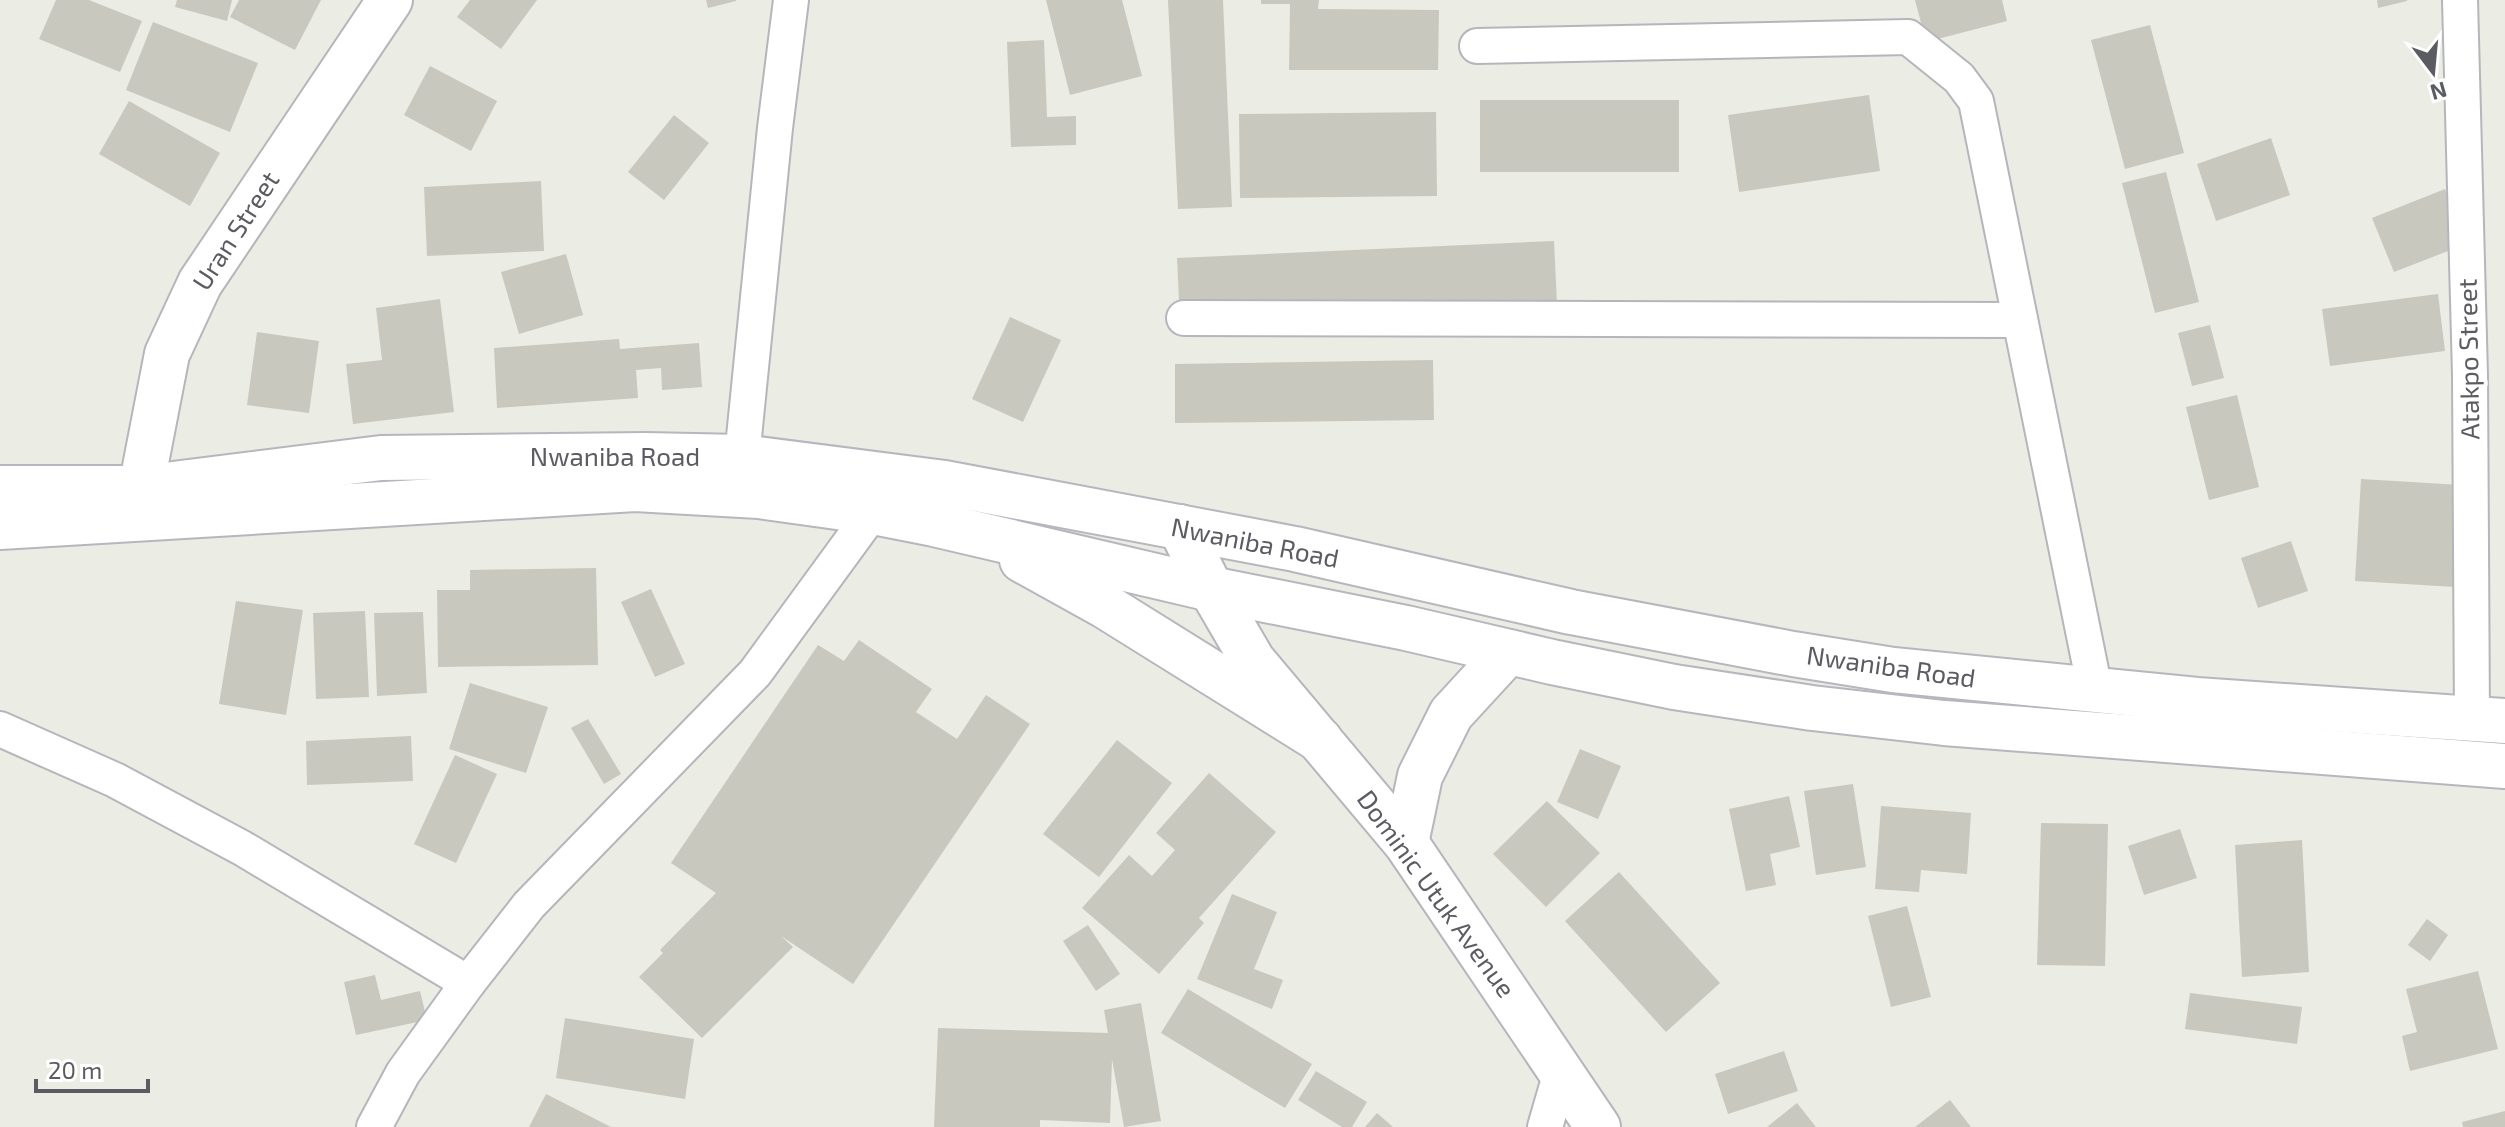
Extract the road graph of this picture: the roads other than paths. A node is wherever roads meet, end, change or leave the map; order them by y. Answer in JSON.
{"nodes":[{"id":1,"x":390,"y":0,"type":"edge"},
{"id":2,"x":791,"y":0,"type":"edge"},
{"id":3,"x":2460,"y":0,"type":"edge"},
{"id":4,"x":1477,"y":46,"type":"dead end"},
{"id":5,"x":1184,"y":318,"type":"dead end"},
{"id":6,"x":2020,"y":320,"type":"junction"},
{"id":7,"x":742,"y":457,"type":"junction"},
{"id":8,"x":897,"y":476,"type":"junction"},
{"id":9,"x":0,"y":488,"type":"edge"},
{"id":10,"x":141,"y":488,"type":"junction"},
{"id":11,"x":873,"y":512,"type":"junction"},
{"id":12,"x":92,"y":521,"type":"junction"},
{"id":13,"x":0,"y":527,"type":"edge"},
{"id":14,"x":1180,"y":527,"type":"junction"},
{"id":15,"x":975,"y":534,"type":"junction"},
{"id":16,"x":1211,"y":589,"type":"junction"},
{"id":17,"x":1508,"y":652,"type":"junction"},
{"id":18,"x":2095,"y":690,"type":"junction"},
{"id":19,"x":2488,"y":720,"type":"edge"},
{"id":20,"x":0,"y":729,"type":"edge"},
{"id":21,"x":1320,"y":740,"type":"junction"},
{"id":22,"x":2505,"y":766,"type":"edge"},
{"id":23,"x":1406,"y":843,"type":"junction"},
{"id":24,"x":468,"y":983,"type":"junction"},
{"id":25,"x":1561,"y":1072,"type":"junction"},
{"id":26,"x":374,"y":1127,"type":"edge"},
{"id":27,"x":1545,"y":1127,"type":"edge"},
{"id":28,"x":1598,"y":1127,"type":"edge"}],
"edges":[{"from":1,"to":10,"type":"main road","name":"Uran Street"},
{"from":2,"to":7,"type":"street"},
{"from":3,"to":19,"type":"street","name":"Atakpo Street"},
{"from":4,"to":6,"type":"street"},
{"from":5,"to":6,"type":"street"},
{"from":6,"to":18,"type":"street"},
{"from":7,"to":8,"type":"main road","name":"Nwaniba Road"},
{"from":7,"to":10,"type":"main road","name":"Nwaniba Road"},
{"from":8,"to":11,"type":"street"},
{"from":8,"to":14,"type":"main road","name":"Nwaniba Road"},
{"from":9,"to":10,"type":"main road","name":"Nwaniba Road"},
{"from":10,"to":12,"type":"main road"},
{"from":11,"to":12,"type":"main road"},
{"from":11,"to":15,"type":"main road"},
{"from":11,"to":24,"type":"street"},
{"from":12,"to":13,"type":"main road"},
{"from":14,"to":16,"type":"main road","name":"Dominic Utuk Avenue"},
{"from":14,"to":18,"type":"main road","name":"Nwaniba Road"},
{"from":15,"to":16,"type":"main road"},
{"from":15,"to":21,"type":"main road"},
{"from":16,"to":17,"type":"main road"},
{"from":16,"to":21,"type":"main road","name":"Dominic Utuk Avenue"},
{"from":17,"to":22,"type":"main road"},
{"from":17,"to":23,"type":"main road"},
{"from":18,"to":19,"type":"main road","name":"Nwaniba Road"},
{"from":20,"to":24,"type":"street"},
{"from":21,"to":23,"type":"main road","name":"Dominic Utuk Avenue"},
{"from":23,"to":25,"type":"main road","name":"Dominic Utuk Avenue"},
{"from":24,"to":26,"type":"street"},
{"from":25,"to":27,"type":"street"},
{"from":25,"to":28,"type":"main road","name":"Dominic Utuk Avenue"}]}
